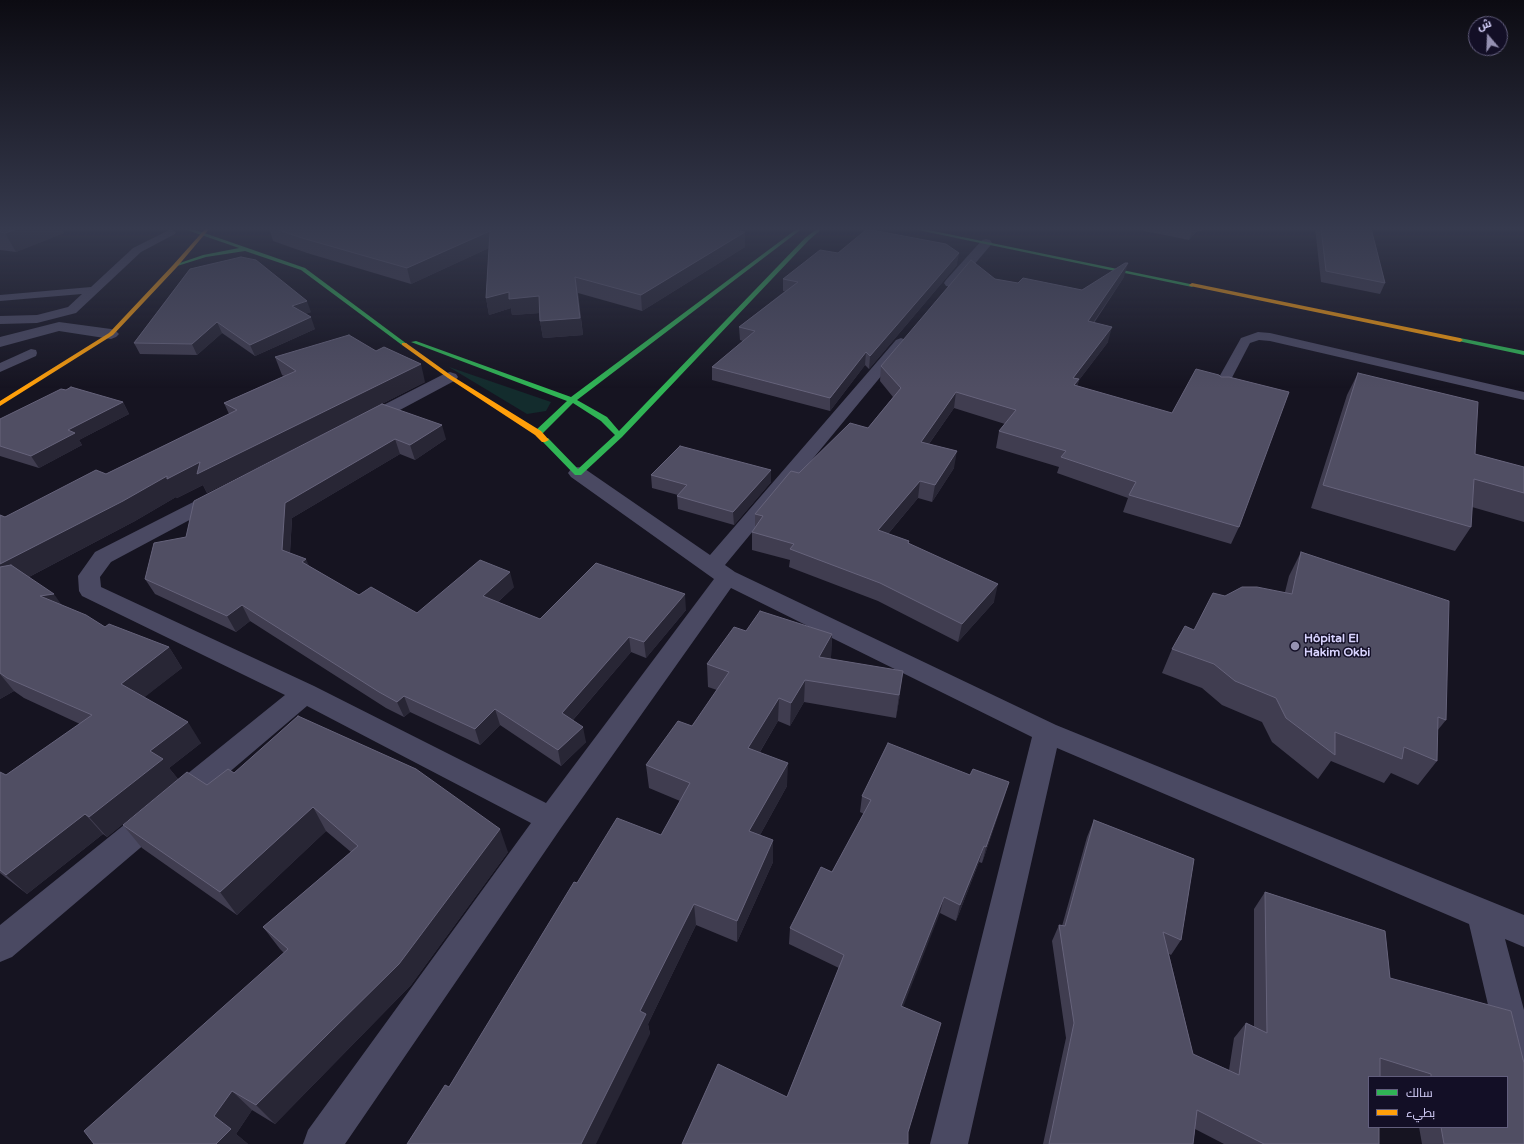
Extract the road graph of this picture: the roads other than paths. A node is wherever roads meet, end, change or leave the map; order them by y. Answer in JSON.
{"nodes":[{"id":1,"x":102,"y":281,"type":"edge"},
{"id":2,"x":161,"y":281,"type":"edge"},
{"id":3,"x":319,"y":281,"type":"edge"},
{"id":4,"x":730,"y":281,"type":"edge"},
{"id":5,"x":767,"y":281,"type":"edge"},
{"id":6,"x":953,"y":281,"type":"edge"},
{"id":7,"x":1174,"y":281,"type":"edge"},
{"id":8,"x":93,"y":290,"type":"junction"},
{"id":9,"x":1,"y":292,"type":"edge"},
{"id":10,"x":939,"y":298,"type":"edge"},
{"id":11,"x":0,"y":320,"type":"edge"},
{"id":12,"x":913,"y":328,"type":"edge"},
{"id":13,"x":386,"y":332,"type":"junction"},
{"id":14,"x":111,"y":334,"type":"junction"},
{"id":15,"x":0,"y":342,"type":"edge"},
{"id":16,"x":32,"y":353,"type":"dead end"},
{"id":17,"x":1524,"y":353,"type":"edge"},
{"id":18,"x":0,"y":368,"type":"edge"},
{"id":19,"x":450,"y":377,"type":"junction"},
{"id":20,"x":1220,"y":388,"type":"edge"},
{"id":21,"x":1524,"y":396,"type":"edge"},
{"id":22,"x":572,"y":400,"type":"junction"},
{"id":23,"x":0,"y":404,"type":"edge"},
{"id":24,"x":351,"y":428,"type":"edge"},
{"id":25,"x":538,"y":433,"type":"junction"},
{"id":26,"x":619,"y":435,"type":"junction"},
{"id":27,"x":578,"y":473,"type":"junction"},
{"id":28,"x":230,"y":491,"type":"edge"},
{"id":29,"x":720,"y":571,"type":"junction"},
{"id":30,"x":304,"y":693,"type":"junction"},
{"id":31,"x":1047,"y":732,"type":"junction"},
{"id":32,"x":551,"y":819,"type":"junction"},
{"id":33,"x":1483,"y":914,"type":"junction"},
{"id":34,"x":1524,"y":931,"type":"edge"},
{"id":35,"x":0,"y":946,"type":"edge"},
{"id":36,"x":1524,"y":1079,"type":"edge"},
{"id":37,"x":322,"y":1144,"type":"edge"},
{"id":38,"x":949,"y":1144,"type":"edge"}],
"edges":[{"from":1,"to":8,"type":"lane"},
{"from":2,"to":14,"type":"street"},
{"from":3,"to":13,"type":"street"},
{"from":4,"to":22,"type":"street"},
{"from":5,"to":26,"type":"street"},
{"from":6,"to":10,"type":"street"},
{"from":7,"to":17,"type":"street"},
{"from":8,"to":9,"type":"lane"},
{"from":8,"to":11,"type":"lane"},
{"from":12,"to":29,"type":"street"},
{"from":13,"to":19,"type":"street"},
{"from":13,"to":22,"type":"street"},
{"from":14,"to":15,"type":"street"},
{"from":14,"to":23,"type":"street"},
{"from":16,"to":18,"type":"lane"},
{"from":19,"to":24,"type":"street"},
{"from":19,"to":25,"type":"street"},
{"from":20,"to":21,"type":"lane"},
{"from":22,"to":25,"type":"street"},
{"from":22,"to":26,"type":"street"},
{"from":25,"to":27,"type":"street"},
{"from":26,"to":27,"type":"street"},
{"from":27,"to":29,"type":"street"},
{"from":28,"to":30,"type":"street"},
{"from":29,"to":31,"type":"street"},
{"from":29,"to":32,"type":"street"},
{"from":30,"to":32,"type":"street"},
{"from":30,"to":35,"type":"street"},
{"from":31,"to":33,"type":"street"},
{"from":31,"to":38,"type":"street"},
{"from":32,"to":37,"type":"street"},
{"from":33,"to":34,"type":"street"},
{"from":33,"to":36,"type":"street"}]}
